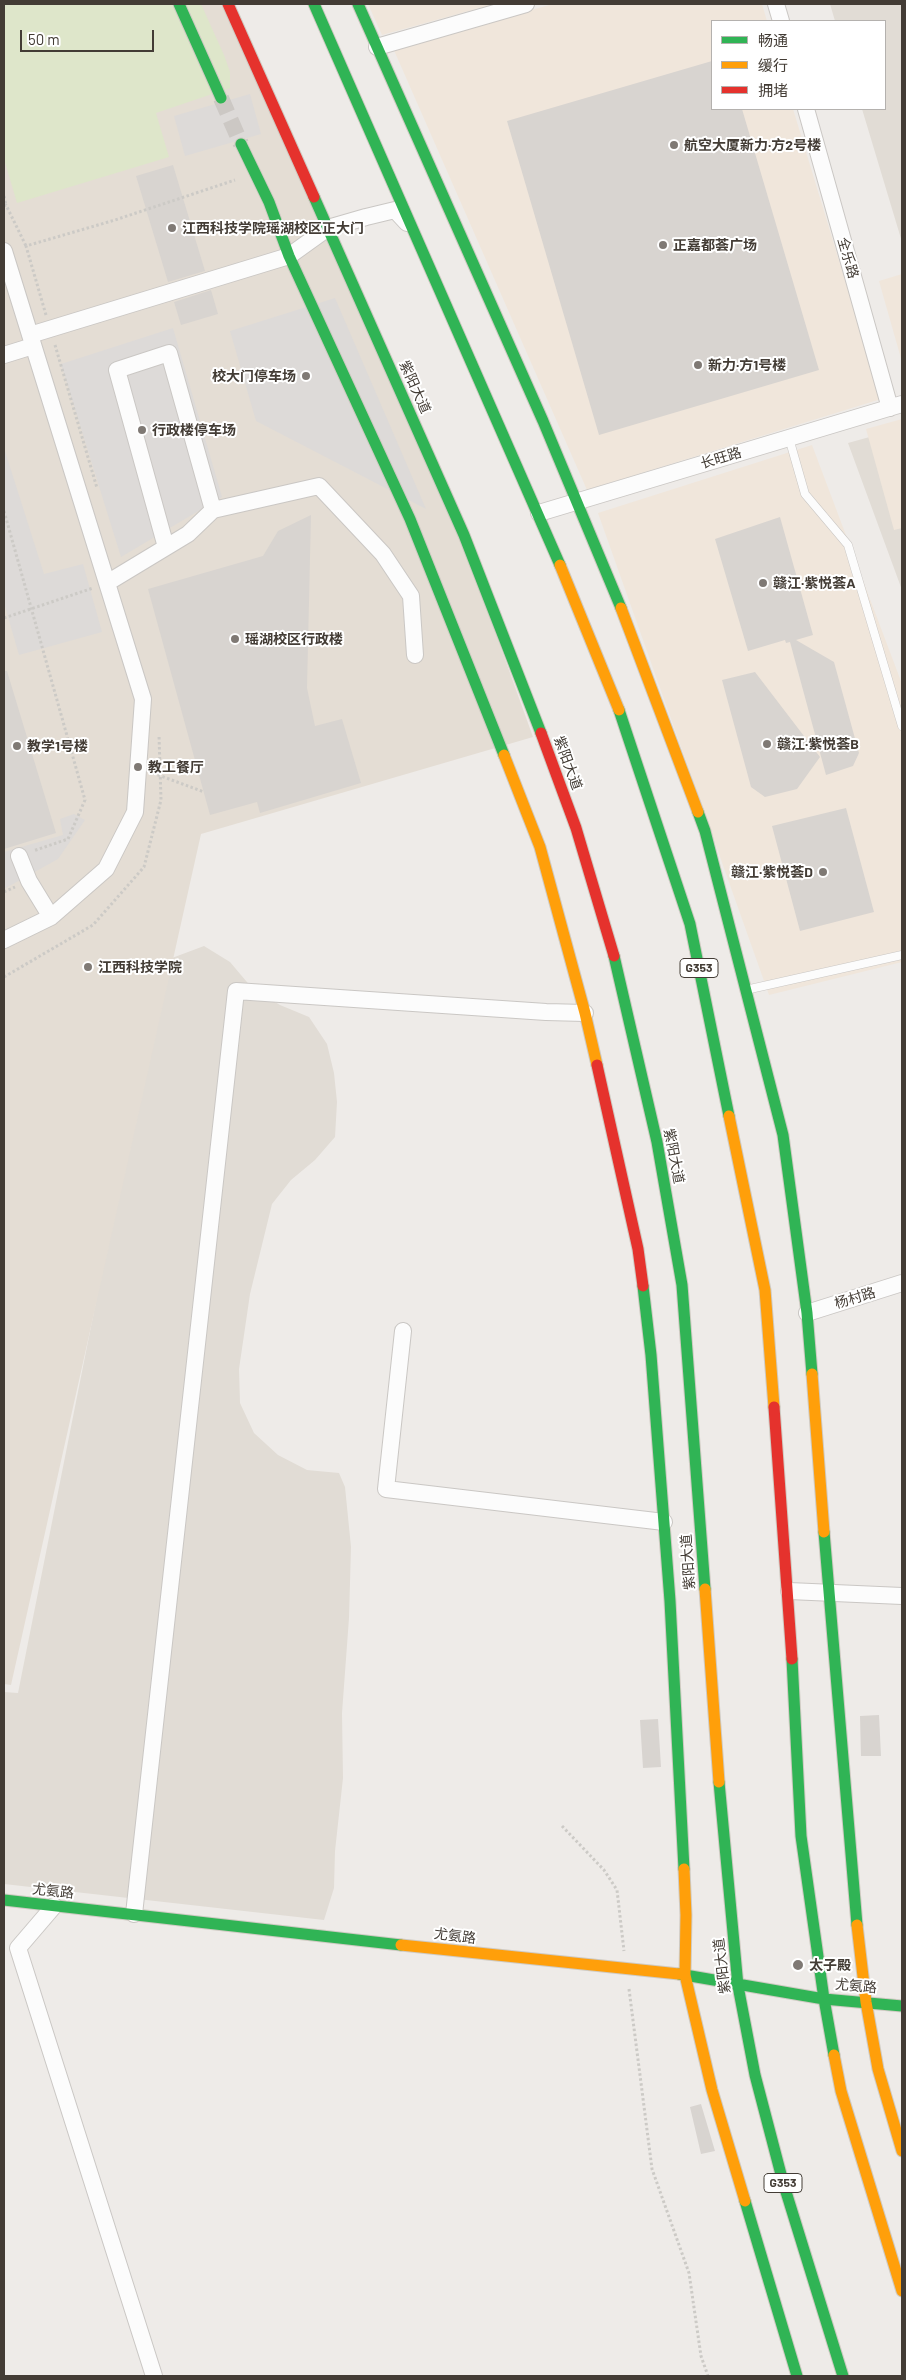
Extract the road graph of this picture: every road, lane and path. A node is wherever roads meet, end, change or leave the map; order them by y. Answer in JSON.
{"nodes":[{"id":1,"x":179,"y":4,"type":"edge"},
{"id":2,"x":228,"y":4,"type":"edge"},
{"id":3,"x":314,"y":4,"type":"edge"},
{"id":4,"x":358,"y":4,"type":"edge"},
{"id":5,"x":526,"y":4,"type":"edge"},
{"id":6,"x":776,"y":4,"type":"edge"},
{"id":7,"x":781,"y":20,"type":"edge"},
{"id":8,"x":377,"y":46,"type":"junction"},
{"id":9,"x":221,"y":98,"type":"tunnel mouth"},
{"id":10,"x":806,"y":110,"type":"edge"},
{"id":11,"x":241,"y":144,"type":"tunnel mouth"},
{"id":12,"x":4,"y":196,"type":"edge"},
{"id":13,"x":5,"y":206,"type":"edge"},
{"id":14,"x":328,"y":228,"type":"junction"},
{"id":15,"x":414,"y":230,"type":"junction"},
{"id":16,"x":26,"y":246,"type":"dead end"},
{"id":17,"x":4,"y":250,"type":"edge"},
{"id":18,"x":289,"y":256,"type":"junction"},
{"id":19,"x":32,"y":341,"type":"junction"},
{"id":20,"x":4,"y":355,"type":"edge"},
{"id":21,"x":896,"y":406,"type":"edge"},
{"id":22,"x":789,"y":438,"type":"junction"},
{"id":23,"x":577,"y":502,"type":"junction"},
{"id":24,"x":213,"y":510,"type":"junction"},
{"id":25,"x":4,"y":511,"type":"edge"},
{"id":26,"x":540,"y":513,"type":"junction"},
{"id":27,"x":166,"y":547,"type":"junction"},
{"id":28,"x":107,"y":583,"type":"junction"},
{"id":29,"x":32,"y":610,"type":"junction"},
{"id":30,"x":4,"y":618,"type":"edge"},
{"id":31,"x":415,"y":655,"type":"dead end"},
{"id":32,"x":902,"y":726,"type":"edge"},
{"id":33,"x":138,"y":767,"type":"junction"},
{"id":34,"x":204,"y":792,"type":"dead end"},
{"id":35,"x":19,"y":856,"type":"joint"},
{"id":36,"x":51,"y":918,"type":"junction"},
{"id":37,"x":4,"y":940,"type":"edge"},
{"id":38,"x":902,"y":955,"type":"edge"},
{"id":39,"x":746,"y":990,"type":"junction"},
{"id":40,"x":585,"y":1013,"type":"junction"},
{"id":41,"x":902,"y":1283,"type":"edge"},
{"id":42,"x":807,"y":1313,"type":"junction"},
{"id":43,"x":403,"y":1331,"type":"dead end"},
{"id":44,"x":664,"y":1522,"type":"junction"},
{"id":45,"x":789,"y":1591,"type":"junction"},
{"id":46,"x":830,"y":1593,"type":"junction"},
{"id":47,"x":902,"y":1596,"type":"edge"},
{"id":48,"x":562,"y":1826,"type":"dead end"},
{"id":49,"x":4,"y":1900,"type":"edge"},
{"id":50,"x":54,"y":1906,"type":"junction"},
{"id":51,"x":134,"y":1914,"type":"junction"},
{"id":52,"x":626,"y":1970,"type":"junction"},
{"id":53,"x":685,"y":1975,"type":"junction"},
{"id":54,"x":738,"y":1986,"type":"junction"},
{"id":55,"x":824,"y":1998,"type":"junction"},
{"id":56,"x":866,"y":2002,"type":"junction"},
{"id":57,"x":902,"y":2006,"type":"edge"},
{"id":58,"x":902,"y":2151,"type":"edge"},
{"id":59,"x":902,"y":2291,"type":"edge"},
{"id":60,"x":154,"y":2376,"type":"edge"},
{"id":61,"x":708,"y":2376,"type":"edge"},
{"id":62,"x":797,"y":2376,"type":"edge"},
{"id":63,"x":843,"y":2376,"type":"edge"}],
"edges":[{"from":1,"to":9,"type":"main road"},
{"from":2,"to":14,"type":"main road","name":"紫阳大道","number":"G353"},
{"from":3,"to":15,"type":"main road","number":"G353"},
{"from":4,"to":8,"type":"main road"},
{"from":5,"to":8,"type":"street"},
{"from":6,"to":7,"type":"street"},
{"from":8,"to":23,"type":"main road"},
{"from":10,"to":21,"type":"street","name":"全乐路"},
{"from":11,"to":18,"type":"main road"},
{"from":12,"to":13,"type":"path"},
{"from":13,"to":16,"type":"path"},
{"from":14,"to":15,"type":"street"},
{"from":14,"to":18,"type":"street"},
{"from":14,"to":54,"type":"main road","name":"紫阳大道","number":"G353"},
{"from":15,"to":26,"type":"main road","number":"G353"},
{"from":17,"to":19,"type":"street"},
{"from":18,"to":19,"type":"street"},
{"from":18,"to":40,"type":"main road"},
{"from":19,"to":20,"type":"street"},
{"from":19,"to":28,"type":"street"},
{"from":21,"to":22,"type":"street","name":"长旺路"},
{"from":22,"to":23,"type":"street","name":"长旺路"},
{"from":22,"to":32,"type":"lane"},
{"from":23,"to":26,"type":"street","name":"长旺路"},
{"from":23,"to":39,"type":"main road"},
{"from":24,"to":27,"type":"street"},
{"from":24,"to":27,"type":"street"},
{"from":24,"to":31,"type":"street"},
{"from":25,"to":29,"type":"path"},
{"from":26,"to":45,"type":"main road","number":"G353"},
{"from":27,"to":28,"type":"street"},
{"from":28,"to":29,"type":"path"},
{"from":28,"to":33,"type":"street"},
{"from":29,"to":30,"type":"path"},
{"from":29,"to":35,"type":"path"},
{"from":33,"to":34,"type":"path"},
{"from":33,"to":36,"type":"street"},
{"from":35,"to":36,"type":"street"},
{"from":36,"to":37,"type":"street"},
{"from":38,"to":39,"type":"lane"},
{"from":39,"to":42,"type":"main road"},
{"from":40,"to":44,"type":"main road"},
{"from":40,"to":51,"type":"street"},
{"from":41,"to":42,"type":"street","name":"杨村路"},
{"from":42,"to":46,"type":"main road"},
{"from":43,"to":44,"type":"street"},
{"from":44,"to":53,"type":"main road"},
{"from":45,"to":46,"type":"street"},
{"from":45,"to":55,"type":"main road","number":"G353"},
{"from":46,"to":47,"type":"street"},
{"from":46,"to":56,"type":"main road"},
{"from":48,"to":52,"type":"path"},
{"from":49,"to":50,"type":"main road","name":"尤氨路"},
{"from":50,"to":51,"type":"main road","name":"尤氨路"},
{"from":50,"to":60,"type":"street"},
{"from":51,"to":52,"type":"main road","name":"尤氨路"},
{"from":52,"to":53,"type":"main road","name":"尤氨路"},
{"from":52,"to":61,"type":"path"},
{"from":53,"to":54,"type":"main road","name":"尤氨路"},
{"from":53,"to":62,"type":"main road"},
{"from":54,"to":55,"type":"main road","name":"尤氨路"},
{"from":54,"to":63,"type":"main road","name":"紫阳大道","number":"G353"},
{"from":55,"to":56,"type":"main road","name":"尤氨路"},
{"from":55,"to":59,"type":"main road","number":"G353"},
{"from":56,"to":57,"type":"main road","name":"尤氨路"},
{"from":56,"to":58,"type":"main road"}]}
